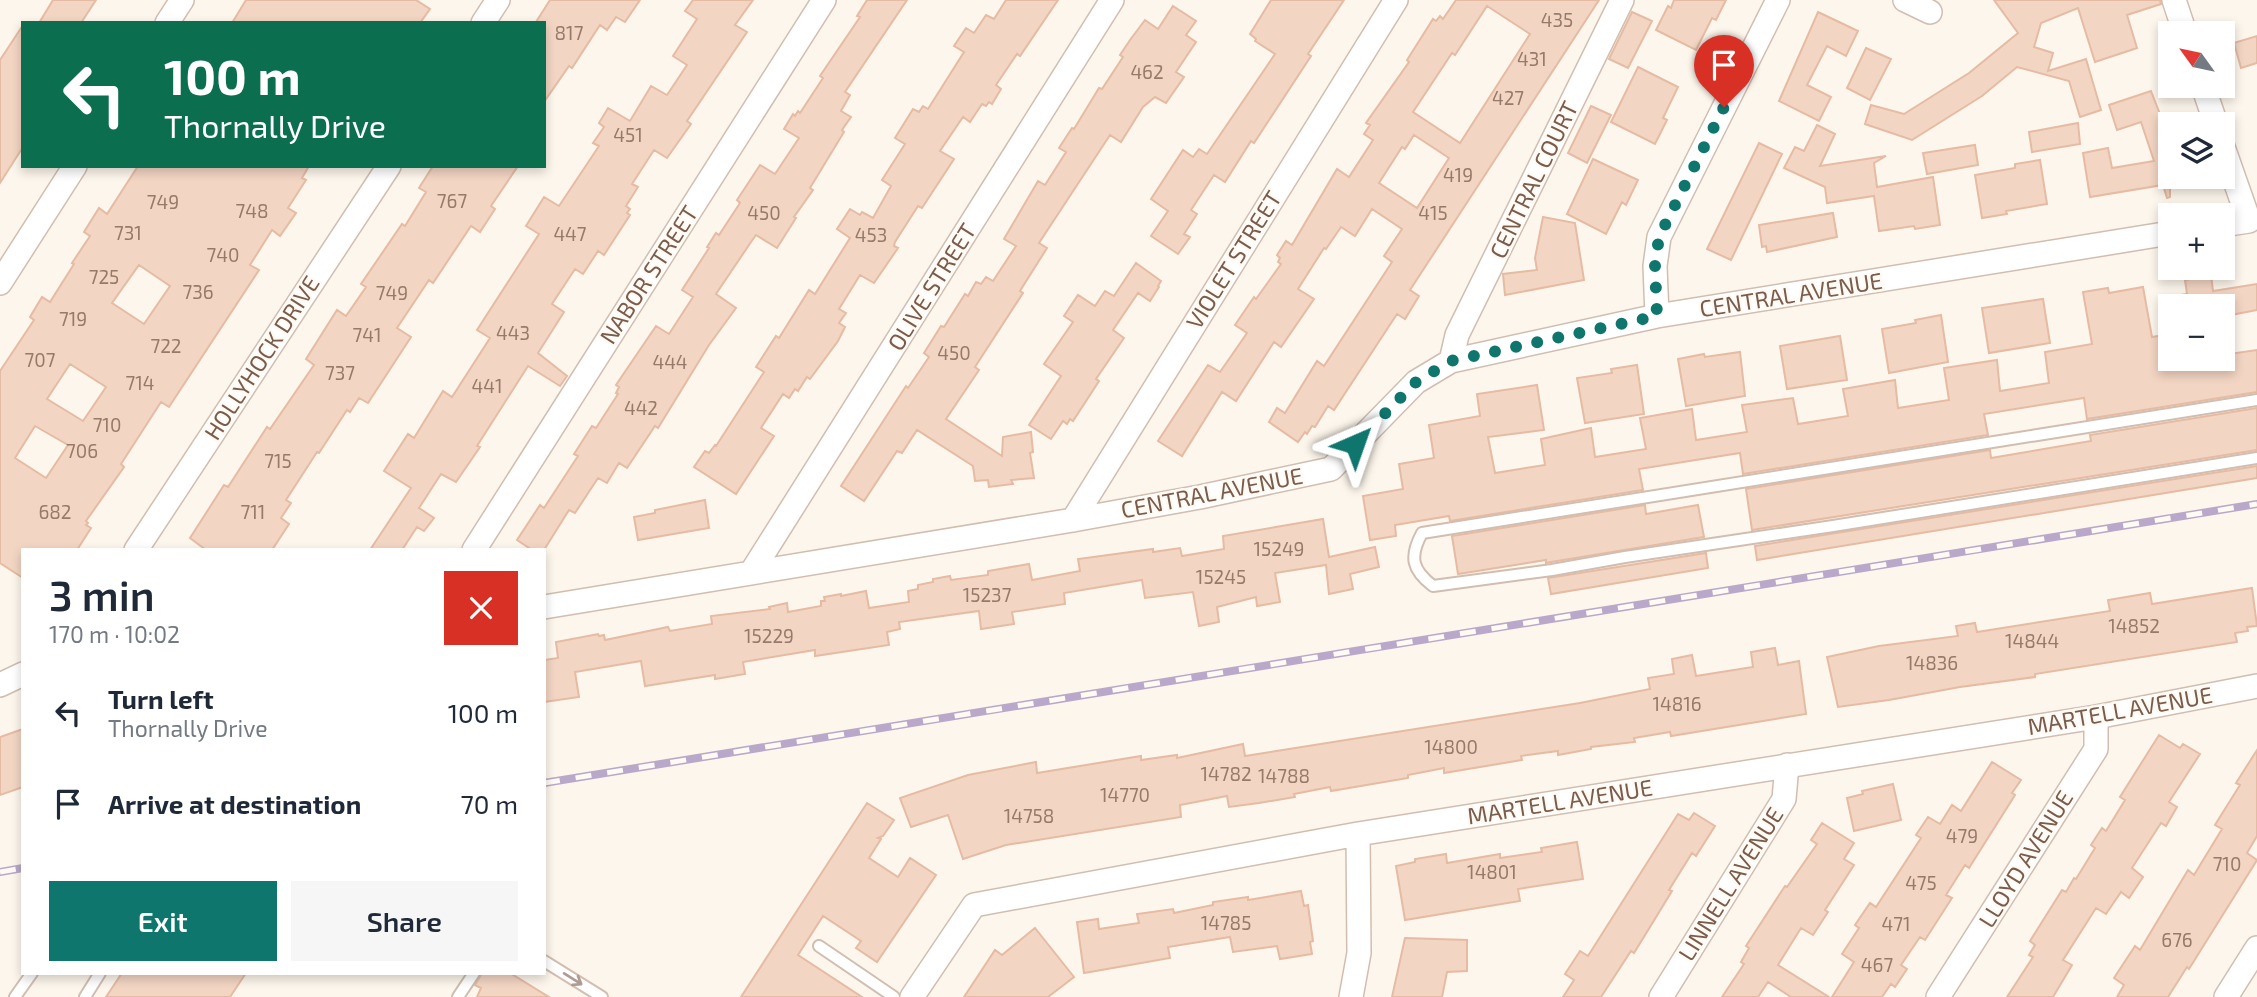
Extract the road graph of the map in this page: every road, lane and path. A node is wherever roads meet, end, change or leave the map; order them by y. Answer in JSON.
{"nodes":[{"id":1,"x":182,"y":0,"type":"edge"},
{"id":2,"x":498,"y":0,"type":"edge"},
{"id":3,"x":824,"y":0,"type":"edge"},
{"id":4,"x":1112,"y":0,"type":"edge"},
{"id":5,"x":1396,"y":0,"type":"edge"},
{"id":6,"x":1622,"y":0,"type":"edge"},
{"id":7,"x":1778,"y":0,"type":"edge"},
{"id":8,"x":1905,"y":0,"type":"edge"},
{"id":9,"x":2174,"y":0,"type":"edge"},
{"id":10,"x":1930,"y":12,"type":"dead end"},
{"id":11,"x":168,"y":21,"type":"edge"},
{"id":12,"x":484,"y":21,"type":"edge"},
{"id":13,"x":2181,"y":21,"type":"edge"},
{"id":14,"x":74,"y":168,"type":"edge"},
{"id":15,"x":388,"y":168,"type":"edge"},
{"id":16,"x":2235,"y":181,"type":"edge"},
{"id":17,"x":2235,"y":223,"type":"edge"},
{"id":18,"x":2158,"y":235,"type":"edge"},
{"id":19,"x":0,"y":283,"type":"edge"},
{"id":20,"x":1657,"y":316,"type":"junction"},
{"id":21,"x":1451,"y":361,"type":"junction"},
{"id":22,"x":2257,"y":400,"type":"edge"},
{"id":23,"x":2257,"y":458,"type":"edge"},
{"id":24,"x":1073,"y":520,"type":"junction"},
{"id":25,"x":137,"y":548,"type":"edge"},
{"id":26,"x":475,"y":548,"type":"edge"},
{"id":27,"x":751,"y":573,"type":"junction"},
{"id":28,"x":546,"y":607,"type":"edge"},
{"id":29,"x":21,"y":675,"type":"edge"},
{"id":30,"x":0,"y":685,"type":"edge"},
{"id":31,"x":2257,"y":686,"type":"edge"},
{"id":32,"x":2096,"y":717,"type":"junction"},
{"id":33,"x":1787,"y":765,"type":"junction"},
{"id":34,"x":1358,"y":834,"type":"junction"},
{"id":35,"x":819,"y":946,"type":"dead end"},
{"id":36,"x":2257,"y":947,"type":"edge"},
{"id":37,"x":546,"y":962,"type":"edge"},
{"id":38,"x":31,"y":975,"type":"edge"},
{"id":39,"x":99,"y":975,"type":"edge"},
{"id":40,"x":473,"y":975,"type":"edge"},
{"id":41,"x":2237,"y":994,"type":"edge"},
{"id":42,"x":15,"y":997,"type":"edge"},
{"id":43,"x":85,"y":997,"type":"edge"},
{"id":44,"x":458,"y":997,"type":"edge"},
{"id":45,"x":602,"y":997,"type":"edge"},
{"id":46,"x":894,"y":997,"type":"edge"},
{"id":47,"x":912,"y":997,"type":"edge"},
{"id":48,"x":1351,"y":997,"type":"edge"},
{"id":49,"x":1661,"y":997,"type":"edge"},
{"id":50,"x":1938,"y":997,"type":"edge"}],
"edges":[{"from":1,"to":11,"type":"street"},
{"from":2,"to":12,"type":"street"},
{"from":3,"to":26,"type":"street","name":"NABOR STREET"},
{"from":4,"to":27,"type":"street","name":"OLIVE STREET"},
{"from":5,"to":24,"type":"street","name":"VIOLET STREET"},
{"from":6,"to":21,"type":"street","name":"CENTRAL COURT"},
{"from":7,"to":20,"type":"street"},
{"from":8,"to":10,"type":"street"},
{"from":9,"to":13,"type":"street"},
{"from":14,"to":19,"type":"street"},
{"from":15,"to":25,"type":"street","name":"HOLLYHOCK DRIVE"},
{"from":16,"to":17,"type":"street"},
{"from":18,"to":20,"type":"street","name":"CENTRAL AVENUE"},
{"from":20,"to":21,"type":"street","name":"CENTRAL AVENUE"},
{"from":21,"to":24,"type":"street","name":"CENTRAL AVENUE"},
{"from":22,"to":23,"type":"lane"},
{"from":24,"to":27,"type":"street","name":"CENTRAL AVENUE"},
{"from":27,"to":28,"type":"street","name":"CENTRAL AVENUE"},
{"from":29,"to":30,"type":"street"},
{"from":31,"to":32,"type":"street","name":"MARTELL AVENUE"},
{"from":32,"to":33,"type":"street","name":"MARTELL AVENUE"},
{"from":32,"to":50,"type":"street","name":"LLOYD AVENUE"},
{"from":33,"to":34,"type":"street","name":"MARTELL AVENUE"},
{"from":33,"to":49,"type":"street","name":"LINNELL AVENUE"},
{"from":34,"to":47,"type":"street","name":"MARTELL AVENUE"},
{"from":34,"to":48,"type":"street"},
{"from":35,"to":46,"type":"lane"},
{"from":36,"to":41,"type":"street"},
{"from":37,"to":45,"type":"lane","one_way":true},
{"from":38,"to":42,"type":"lane"},
{"from":39,"to":43,"type":"lane"},
{"from":40,"to":44,"type":"lane"}]}
